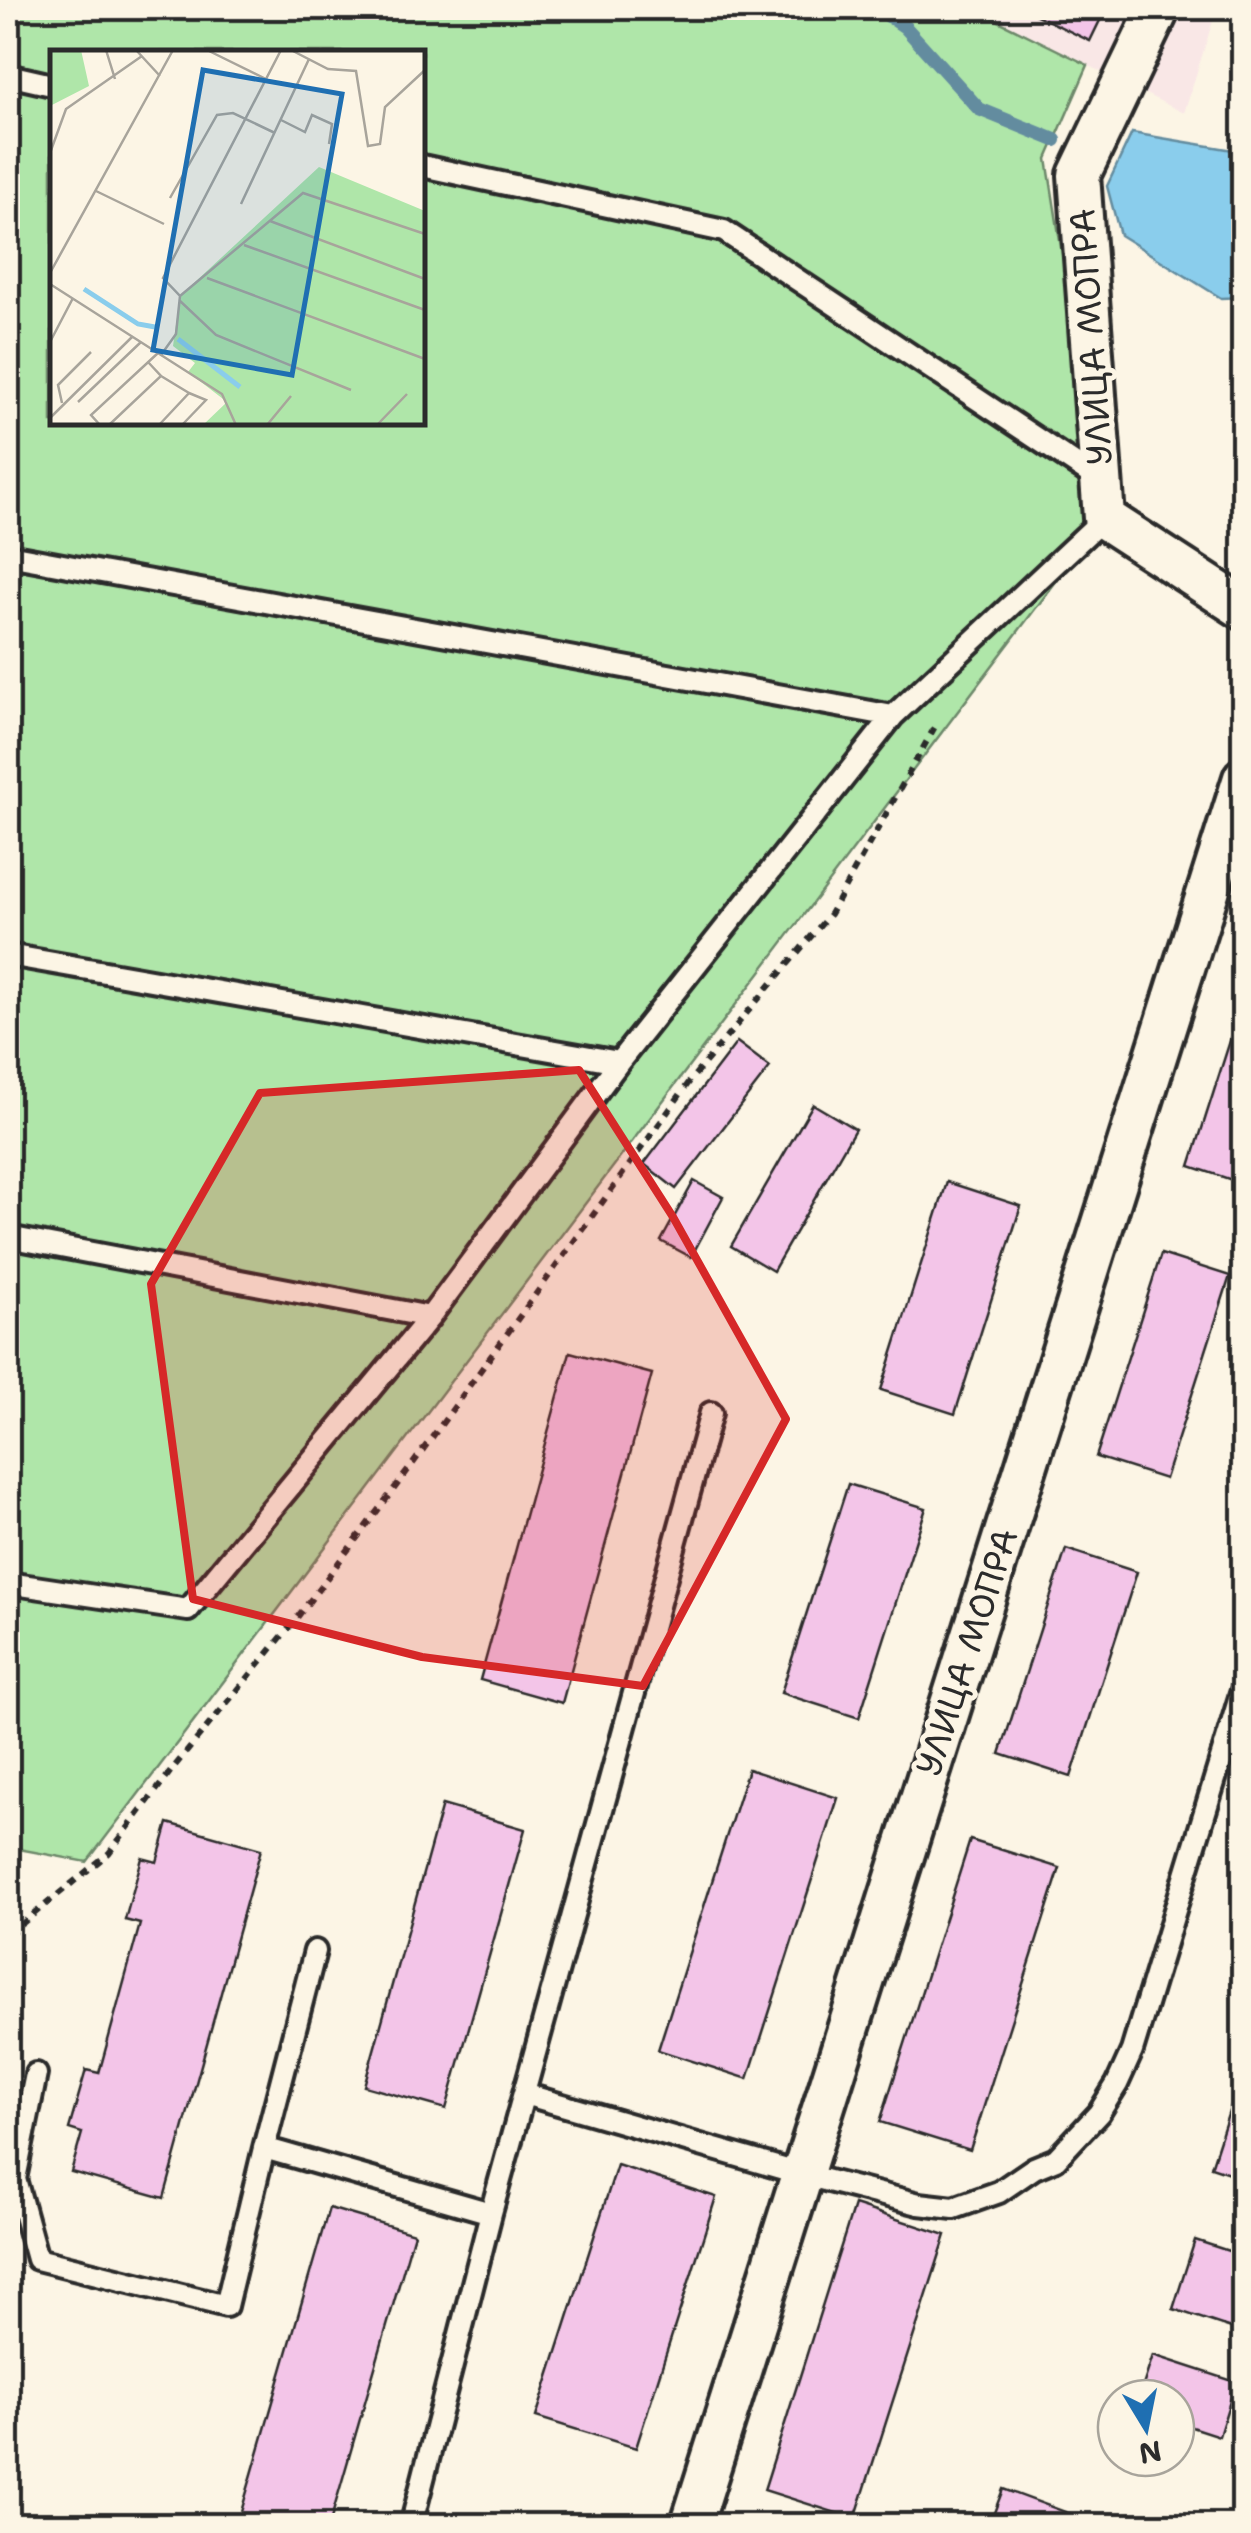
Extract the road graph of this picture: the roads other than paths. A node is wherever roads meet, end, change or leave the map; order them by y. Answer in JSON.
{"nodes":[{"id":1,"x":1159,"y":8,"type":"edge"},
{"id":2,"x":8,"y":75,"type":"edge"},
{"id":3,"x":50,"y":85,"type":"edge"},
{"id":4,"x":425,"y":167,"type":"edge"},
{"id":5,"x":1102,"y":500,"type":"junction"},
{"id":6,"x":8,"y":555,"type":"edge"},
{"id":7,"x":1244,"y":609,"type":"edge"},
{"id":8,"x":893,"y":716,"type":"junction"},
{"id":9,"x":1244,"y":778,"type":"edge"},
{"id":10,"x":8,"y":955,"type":"edge"},
{"id":11,"x":619,"y":1062,"type":"junction"},
{"id":12,"x":8,"y":1237,"type":"edge"},
{"id":13,"x":430,"y":1317,"type":"junction"},
{"id":14,"x":711,"y":1413,"type":"dead end"},
{"id":15,"x":8,"y":1583,"type":"edge"},
{"id":16,"x":1244,"y":1684,"type":"edge"},
{"id":17,"x":314,"y":1951,"type":"dead end"},
{"id":18,"x":36,"y":2074,"type":"dead end"},
{"id":19,"x":524,"y":2094,"type":"junction"},
{"id":20,"x":264,"y":2148,"type":"junction"},
{"id":21,"x":801,"y":2174,"type":"junction"},
{"id":22,"x":492,"y":2213,"type":"junction"},
{"id":23,"x":411,"y":2526,"type":"edge"},
{"id":24,"x":692,"y":2526,"type":"edge"}],
"edges":[{"from":1,"to":5,"type":"street","name":"УЛИЦА МОПРА"},
{"from":2,"to":3,"type":"lane"},
{"from":4,"to":5,"type":"lane"},
{"from":5,"to":7,"type":"street"},
{"from":5,"to":8,"type":"lane"},
{"from":6,"to":8,"type":"lane"},
{"from":8,"to":11,"type":"lane"},
{"from":9,"to":21,"type":"street","name":"УЛИЦА МОПРА"},
{"from":10,"to":11,"type":"lane"},
{"from":11,"to":13,"type":"lane"},
{"from":12,"to":13,"type":"lane"},
{"from":13,"to":15,"type":"lane"},
{"from":14,"to":19,"type":"lane"},
{"from":16,"to":21,"type":"lane"},
{"from":17,"to":20,"type":"lane"},
{"from":18,"to":20,"type":"lane"},
{"from":19,"to":21,"type":"lane"},
{"from":19,"to":22,"type":"lane"},
{"from":20,"to":22,"type":"lane"},
{"from":21,"to":24,"type":"street","name":"УЛИЦА МОПРА"},
{"from":22,"to":23,"type":"lane"}]}
